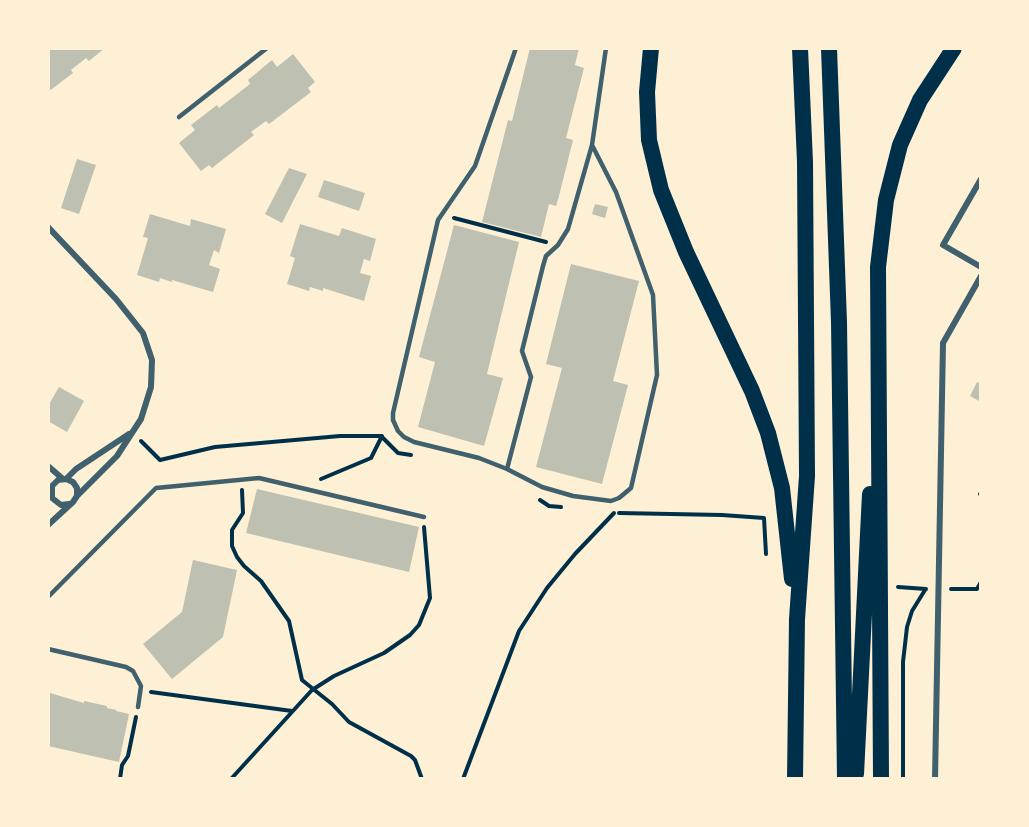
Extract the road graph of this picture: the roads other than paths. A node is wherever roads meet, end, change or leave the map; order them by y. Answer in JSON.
{"nodes":[{"id":1,"x":267,"y":48,"type":"edge"},
{"id":2,"x":516,"y":48,"type":"edge"},
{"id":3,"x":606,"y":48,"type":"edge"},
{"id":4,"x":651,"y":48,"type":"edge"},
{"id":5,"x":800,"y":48,"type":"edge"},
{"id":6,"x":829,"y":48,"type":"edge"},
{"id":7,"x":954,"y":48,"type":"edge"},
{"id":8,"x":179,"y":117,"type":"dead end"},
{"id":9,"x":592,"y":145,"type":"junction"},
{"id":10,"x":981,"y":179,"type":"edge"},
{"id":11,"x":48,"y":227,"type":"edge"},
{"id":12,"x":981,"y":267,"type":"edge"},
{"id":13,"x":981,"y":276,"type":"edge"},
{"id":14,"x":879,"y":301,"type":"junction"},
{"id":15,"x":132,"y":432,"type":"junction"},
{"id":16,"x":48,"y":466,"type":"edge"},
{"id":17,"x":507,"y":469,"type":"junction"},
{"id":18,"x":64,"y":479,"type":"junction"},
{"id":19,"x":77,"y":496,"type":"junction"},
{"id":20,"x":50,"y":497,"type":"edge"},
{"id":21,"x":69,"y":504,"type":"junction"},
{"id":22,"x":424,"y":517,"type":"road end"},
{"id":23,"x":48,"y":525,"type":"edge"},
{"id":24,"x":48,"y":597,"type":"edge"},
{"id":25,"x":797,"y":619,"type":"junction"},
{"id":26,"x":48,"y":649,"type":"edge"},
{"id":27,"x":138,"y":707,"type":"road end"},
{"id":28,"x":795,"y":779,"type":"edge"},
{"id":29,"x":846,"y":779,"type":"edge"},
{"id":30,"x":855,"y":779,"type":"edge"},
{"id":31,"x":881,"y":779,"type":"edge"},
{"id":32,"x":935,"y":779,"type":"edge"}],
"edges":[{"from":1,"to":8,"type":"lane"},
{"from":2,"to":17,"type":"lane"},
{"from":3,"to":9,"type":"lane"},
{"from":4,"to":25,"type":"highway"},
{"from":5,"to":25,"type":"highway"},
{"from":6,"to":29,"type":"highway"},
{"from":7,"to":14,"type":"highway"},
{"from":9,"to":17,"type":"lane"},
{"from":9,"to":17,"type":"lane"},
{"from":10,"to":12,"type":"street"},
{"from":11,"to":15,"type":"street"},
{"from":13,"to":32,"type":"street"},
{"from":14,"to":30,"type":"highway"},
{"from":14,"to":31,"type":"highway"},
{"from":15,"to":18,"type":"street"},
{"from":15,"to":19,"type":"street"},
{"from":16,"to":18,"type":"street"},
{"from":18,"to":19,"type":"street"},
{"from":18,"to":20,"type":"street"},
{"from":19,"to":21,"type":"street"},
{"from":20,"to":21,"type":"street"},
{"from":21,"to":23,"type":"street"},
{"from":22,"to":24,"type":"lane"},
{"from":25,"to":28,"type":"highway"},
{"from":26,"to":27,"type":"lane"}]}
